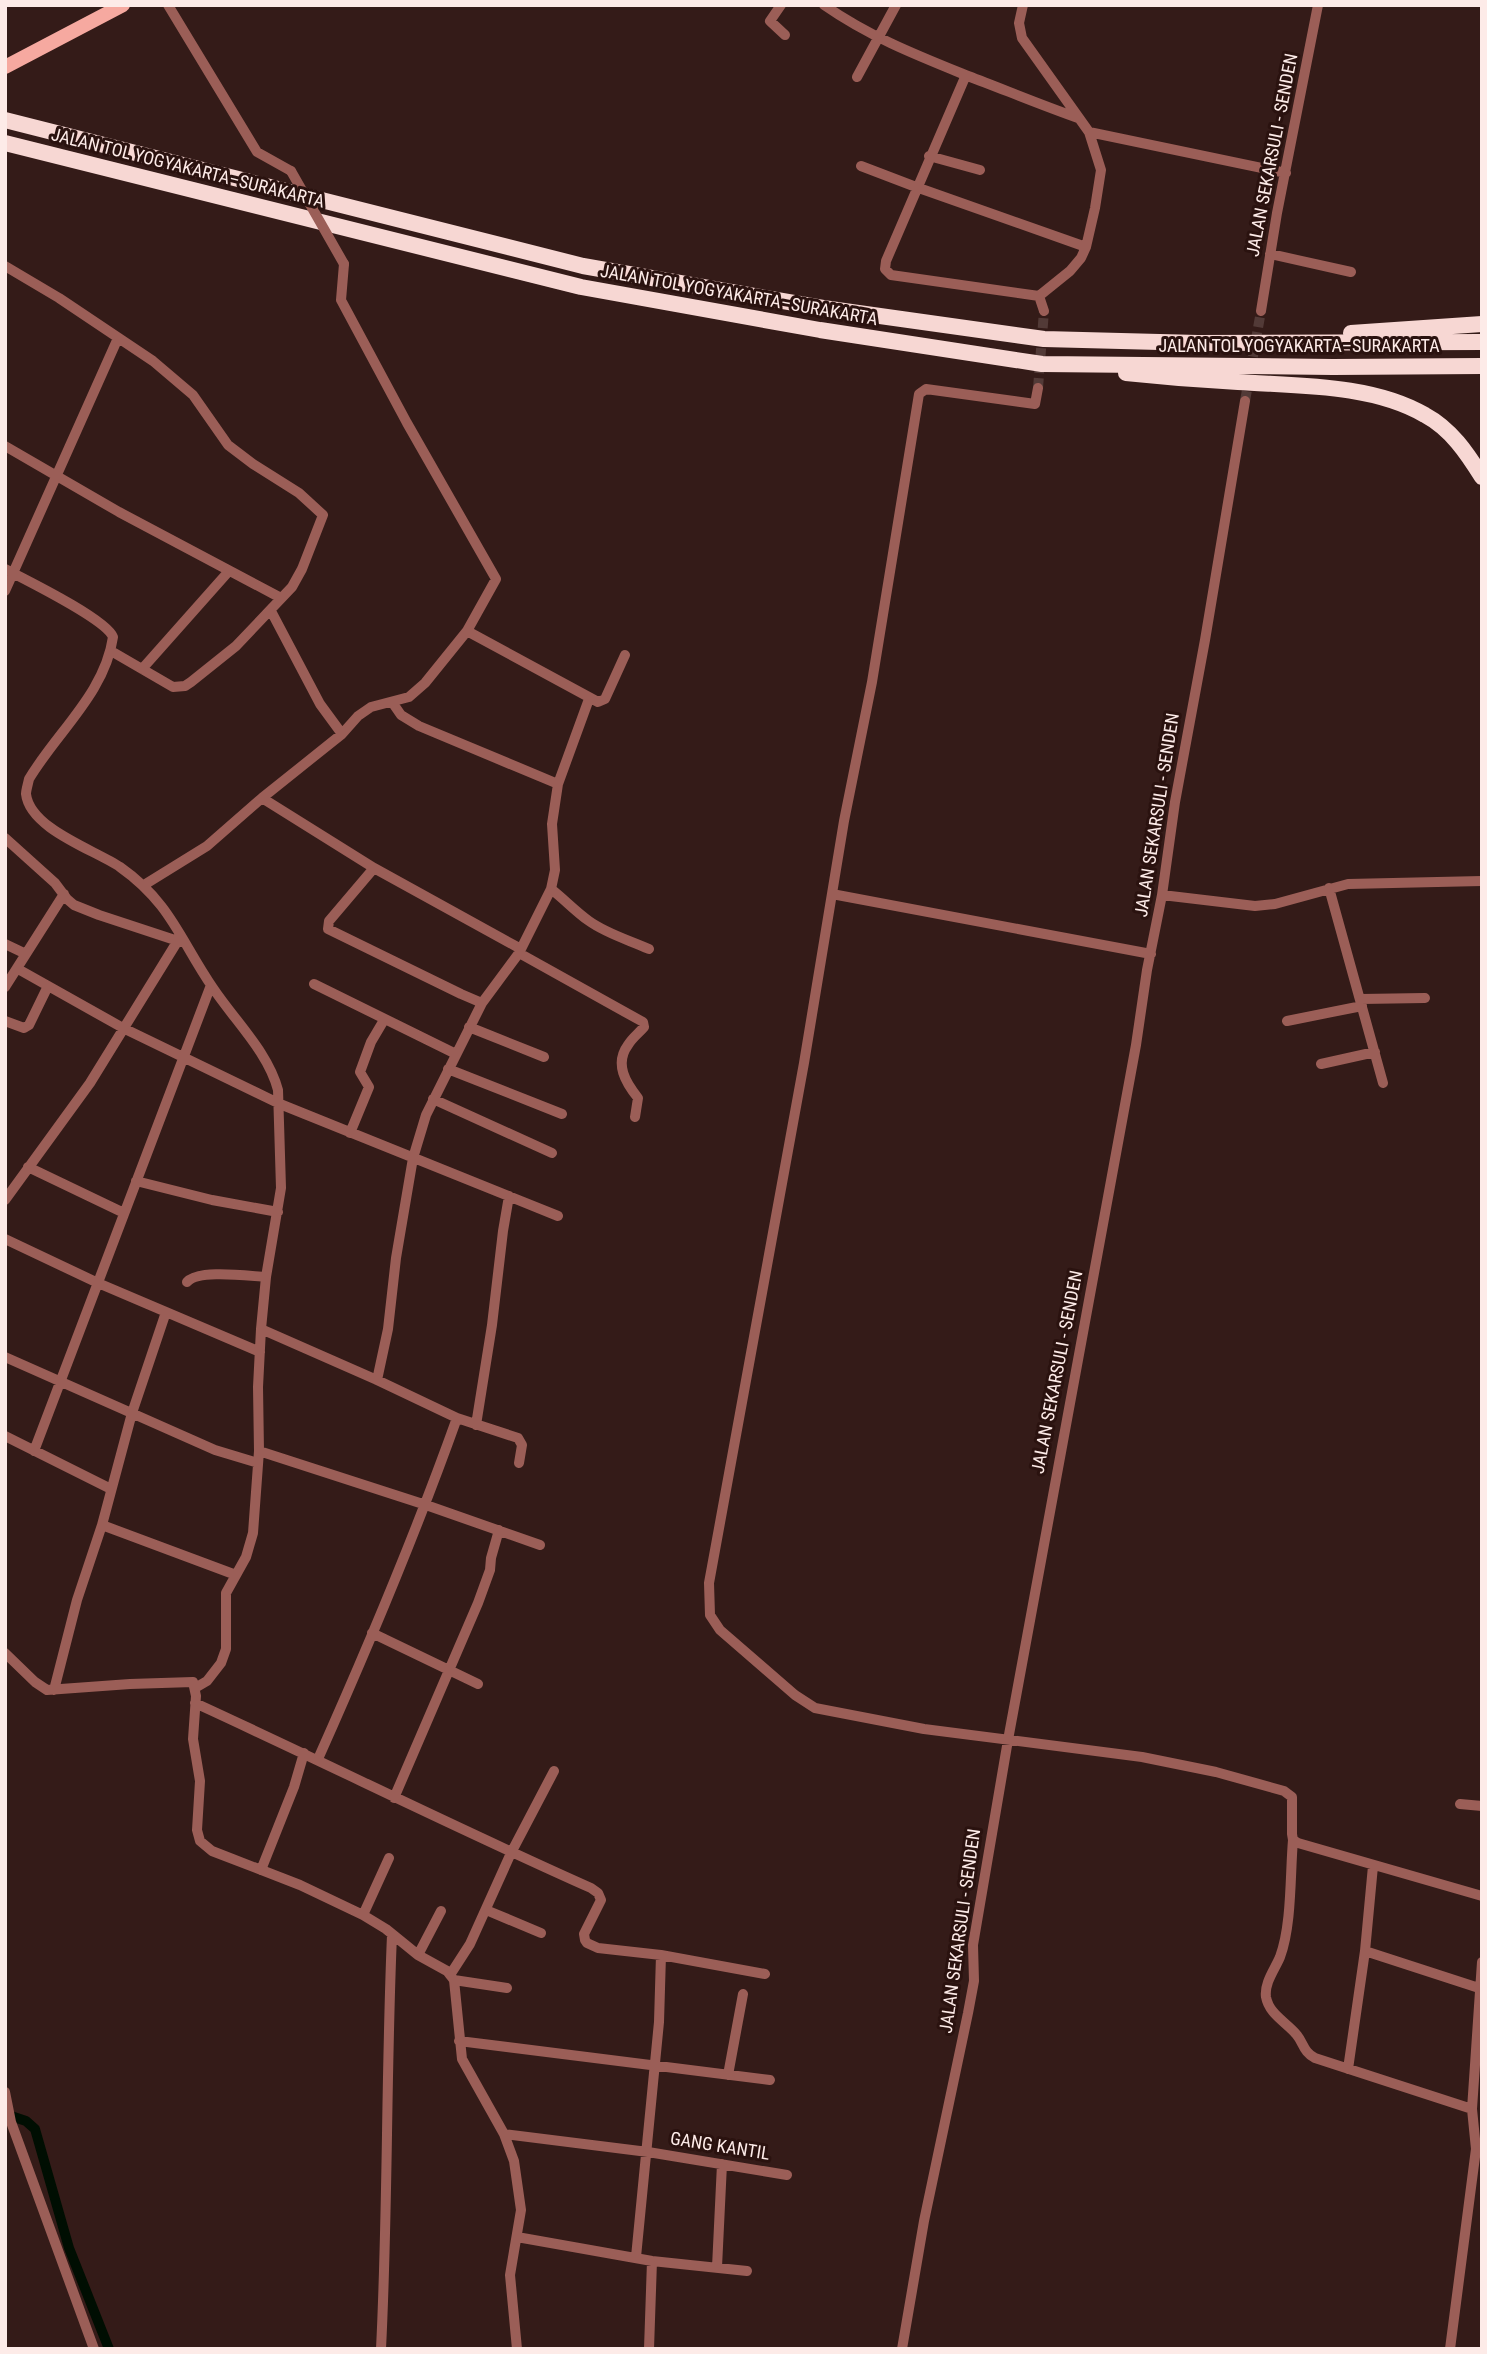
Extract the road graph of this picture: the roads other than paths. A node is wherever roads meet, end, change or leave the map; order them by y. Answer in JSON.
{"nodes":[{"id":1,"x":123,"y":5,"type":"edge"},
{"id":2,"x":168,"y":5,"type":"edge"},
{"id":3,"x":781,"y":5,"type":"edge"},
{"id":4,"x":824,"y":5,"type":"edge"},
{"id":5,"x":896,"y":5,"type":"edge"},
{"id":6,"x":1023,"y":5,"type":"edge"},
{"id":7,"x":1318,"y":5,"type":"edge"},
{"id":8,"x":785,"y":35,"type":"dead end"},
{"id":9,"x":877,"y":38,"type":"junction"},
{"id":10,"x":5,"y":67,"type":"edge"},
{"id":11,"x":965,"y":75,"type":"junction"},
{"id":12,"x":856,"y":77,"type":"dead end"},
{"id":13,"x":1078,"y":118,"type":"junction"},
{"id":14,"x":5,"y":120,"type":"edge"},
{"id":15,"x":1089,"y":132,"type":"junction"},
{"id":16,"x":5,"y":142,"type":"edge"},
{"id":17,"x":929,"y":156,"type":"junction"},
{"id":18,"x":861,"y":166,"type":"dead end"},
{"id":19,"x":980,"y":170,"type":"dead end"},
{"id":20,"x":1286,"y":173,"type":"junction"},
{"id":21,"x":916,"y":187,"type":"junction"},
{"id":22,"x":1086,"y":247,"type":"junction"},
{"id":23,"x":1270,"y":254,"type":"junction"},
{"id":24,"x":5,"y":266,"type":"edge"},
{"id":25,"x":1351,"y":272,"type":"dead end"},
{"id":26,"x":1039,"y":296,"type":"junction"},
{"id":27,"x":1044,"y":311,"type":"tunnel mouth"},
{"id":28,"x":1261,"y":311,"type":"tunnel mouth"},
{"id":29,"x":1482,"y":324,"type":"edge"},
{"id":30,"x":118,"y":338,"type":"junction"},
{"id":31,"x":1482,"y":342,"type":"edge"},
{"id":32,"x":1198,"y":343,"type":"junction"},
{"id":33,"x":1042,"y":364,"type":"junction"},
{"id":34,"x":1482,"y":366,"type":"edge"},
{"id":35,"x":1038,"y":388,"type":"dead end"},
{"id":36,"x":1245,"y":401,"type":"tunnel mouth"},
{"id":37,"x":5,"y":446,"type":"edge"},
{"id":38,"x":57,"y":476,"type":"junction"},
{"id":39,"x":1482,"y":477,"type":"edge"},
{"id":40,"x":9,"y":571,"type":"edge"},
{"id":41,"x":229,"y":571,"type":"junction"},
{"id":42,"x":5,"y":591,"type":"edge"},
{"id":43,"x":281,"y":598,"type":"junction"},
{"id":44,"x":271,"y":611,"type":"junction"},
{"id":45,"x":467,"y":631,"type":"junction"},
{"id":46,"x":111,"y":651,"type":"junction"},
{"id":47,"x":625,"y":655,"type":"dead end"},
{"id":48,"x":142,"y":669,"type":"junction"},
{"id":49,"x":589,"y":699,"type":"junction"},
{"id":50,"x":392,"y":702,"type":"junction"},
{"id":51,"x":342,"y":734,"type":"junction"},
{"id":52,"x":558,"y":784,"type":"junction"},
{"id":53,"x":262,"y":798,"type":"junction"},
{"id":54,"x":5,"y":838,"type":"edge"},
{"id":55,"x":374,"y":868,"type":"junction"},
{"id":56,"x":1482,"y":881,"type":"edge"},
{"id":57,"x":144,"y":885,"type":"junction"},
{"id":58,"x":1329,"y":888,"type":"junction"},
{"id":59,"x":551,"y":889,"type":"junction"},
{"id":60,"x":64,"y":894,"type":"junction"},
{"id":61,"x":832,"y":894,"type":"junction"},
{"id":62,"x":1162,"y":895,"type":"junction"},
{"id":63,"x":181,"y":942,"type":"junction"},
{"id":64,"x":5,"y":944,"type":"edge"},
{"id":65,"x":649,"y":949,"type":"dead end"},
{"id":66,"x":520,"y":951,"type":"junction"},
{"id":67,"x":26,"y":954,"type":"junction"},
{"id":68,"x":1151,"y":954,"type":"junction"},
{"id":69,"x":18,"y":969,"type":"junction"},
{"id":70,"x":314,"y":984,"type":"dead end"},
{"id":71,"x":211,"y":985,"type":"junction"},
{"id":72,"x":48,"y":986,"type":"junction"},
{"id":73,"x":5,"y":987,"type":"edge"},
{"id":74,"x":1426,"y":998,"type":"dead end"},
{"id":75,"x":1361,"y":1002,"type":"junction"},
{"id":76,"x":482,"y":1003,"type":"junction"},
{"id":77,"x":384,"y":1020,"type":"junction"},
{"id":78,"x":5,"y":1021,"type":"edge"},
{"id":79,"x":1287,"y":1021,"type":"dead end"},
{"id":80,"x":469,"y":1027,"type":"junction"},
{"id":81,"x":123,"y":1028,"type":"junction"},
{"id":82,"x":1375,"y":1052,"type":"junction"},
{"id":83,"x":456,"y":1054,"type":"junction"},
{"id":84,"x":183,"y":1056,"type":"junction"},
{"id":85,"x":544,"y":1057,"type":"dead end"},
{"id":86,"x":1321,"y":1064,"type":"dead end"},
{"id":87,"x":448,"y":1069,"type":"junction"},
{"id":88,"x":1383,"y":1083,"type":"dead end"},
{"id":89,"x":433,"y":1099,"type":"junction"},
{"id":90,"x":280,"y":1104,"type":"junction"},
{"id":91,"x":562,"y":1114,"type":"dead end"},
{"id":92,"x":635,"y":1116,"type":"dead end"},
{"id":93,"x":350,"y":1133,"type":"junction"},
{"id":94,"x":552,"y":1153,"type":"dead end"},
{"id":95,"x":414,"y":1158,"type":"junction"},
{"id":96,"x":28,"y":1167,"type":"junction"},
{"id":97,"x":136,"y":1181,"type":"junction"},
{"id":98,"x":509,"y":1196,"type":"junction"},
{"id":99,"x":5,"y":1200,"type":"edge"},
{"id":100,"x":278,"y":1212,"type":"junction"},
{"id":101,"x":124,"y":1213,"type":"junction"},
{"id":102,"x":558,"y":1216,"type":"dead end"},
{"id":103,"x":5,"y":1239,"type":"edge"},
{"id":104,"x":266,"y":1277,"type":"junction"},
{"id":105,"x":187,"y":1282,"type":"dead end"},
{"id":106,"x":99,"y":1283,"type":"junction"},
{"id":107,"x":166,"y":1312,"type":"junction"},
{"id":108,"x":261,"y":1329,"type":"junction"},
{"id":109,"x":260,"y":1352,"type":"junction"},
{"id":110,"x":5,"y":1357,"type":"edge"},
{"id":111,"x":377,"y":1380,"type":"junction"},
{"id":112,"x":61,"y":1382,"type":"junction"},
{"id":113,"x":132,"y":1413,"type":"junction"},
{"id":114,"x":457,"y":1418,"type":"junction"},
{"id":115,"x":476,"y":1425,"type":"junction"},
{"id":116,"x":5,"y":1436,"type":"edge"},
{"id":117,"x":34,"y":1451,"type":"junction"},
{"id":118,"x":258,"y":1457,"type":"junction"},
{"id":119,"x":519,"y":1463,"type":"dead end"},
{"id":120,"x":111,"y":1489,"type":"junction"},
{"id":121,"x":426,"y":1505,"type":"junction"},
{"id":122,"x":102,"y":1525,"type":"junction"},
{"id":123,"x":499,"y":1530,"type":"junction"},
{"id":124,"x":540,"y":1545,"type":"dead end"},
{"id":125,"x":236,"y":1575,"type":"junction"},
{"id":126,"x":372,"y":1633,"type":"junction"},
{"id":127,"x":5,"y":1653,"type":"edge"},
{"id":128,"x":450,"y":1671,"type":"junction"},
{"id":129,"x":478,"y":1685,"type":"dead end"},
{"id":130,"x":195,"y":1688,"type":"junction"},
{"id":131,"x":54,"y":1690,"type":"junction"},
{"id":132,"x":195,"y":1703,"type":"junction"},
{"id":133,"x":1007,"y":1740,"type":"junction"},
{"id":134,"x":304,"y":1753,"type":"junction"},
{"id":135,"x":318,"y":1759,"type":"junction"},
{"id":136,"x":554,"y":1771,"type":"dead end"},
{"id":137,"x":394,"y":1797,"type":"junction"},
{"id":138,"x":1460,"y":1804,"type":"dead end"},
{"id":139,"x":1482,"y":1806,"type":"edge"},
{"id":140,"x":1293,"y":1840,"type":"junction"},
{"id":141,"x":511,"y":1853,"type":"junction"},
{"id":142,"x":389,"y":1858,"type":"dead end"},
{"id":143,"x":1373,"y":1866,"type":"junction"},
{"id":144,"x":261,"y":1870,"type":"junction"},
{"id":145,"x":1482,"y":1896,"type":"edge"},
{"id":146,"x":441,"y":1910,"type":"dead end"},
{"id":147,"x":486,"y":1910,"type":"junction"},
{"id":148,"x":363,"y":1915,"type":"junction"},
{"id":149,"x":541,"y":1933,"type":"dead end"},
{"id":150,"x":392,"y":1935,"type":"junction"},
{"id":151,"x":1365,"y":1951,"type":"junction"},
{"id":152,"x":418,"y":1955,"type":"junction"},
{"id":153,"x":661,"y":1955,"type":"junction"},
{"id":154,"x":1482,"y":1962,"type":"edge"},
{"id":155,"x":765,"y":1973,"type":"dead end"},
{"id":156,"x":452,"y":1977,"type":"junction"},
{"id":157,"x":507,"y":1988,"type":"dead end"},
{"id":158,"x":1480,"y":1988,"type":"edge"},
{"id":159,"x":743,"y":1994,"type":"dead end"},
{"id":160,"x":459,"y":2041,"type":"junction"},
{"id":161,"x":654,"y":2067,"type":"junction"},
{"id":162,"x":1348,"y":2069,"type":"junction"},
{"id":163,"x":729,"y":2075,"type":"junction"},
{"id":164,"x":771,"y":2080,"type":"dead end"},
{"id":165,"x":5,"y":2092,"type":"edge"},
{"id":166,"x":1472,"y":2109,"type":"junction"},
{"id":167,"x":8,"y":2122,"type":"edge"},
{"id":168,"x":504,"y":2134,"type":"junction"},
{"id":169,"x":648,"y":2152,"type":"junction"},
{"id":170,"x":722,"y":2164,"type":"junction"},
{"id":171,"x":786,"y":2175,"type":"dead end"},
{"id":172,"x":517,"y":2237,"type":"junction"},
{"id":173,"x":636,"y":2257,"type":"junction"},
{"id":174,"x":652,"y":2261,"type":"junction"},
{"id":175,"x":717,"y":2267,"type":"junction"},
{"id":176,"x":747,"y":2271,"type":"dead end"},
{"id":177,"x":93,"y":2349,"type":"edge"},
{"id":178,"x":381,"y":2349,"type":"edge"},
{"id":179,"x":517,"y":2349,"type":"edge"},
{"id":180,"x":649,"y":2349,"type":"edge"},
{"id":181,"x":902,"y":2349,"type":"edge"},
{"id":182,"x":1450,"y":2349,"type":"edge"}],
"edges":[{"from":1,"to":10,"type":"main road"},
{"from":2,"to":45,"type":"street","bridge":true},
{"from":3,"to":8,"type":"street"},
{"from":4,"to":9,"type":"street"},
{"from":5,"to":9,"type":"street"},
{"from":6,"to":13,"type":"street"},
{"from":7,"to":20,"type":"street","name":"JALAN SEKARSULI - SENDEN"},
{"from":9,"to":11,"type":"street"},
{"from":9,"to":12,"type":"street"},
{"from":11,"to":13,"type":"street"},
{"from":11,"to":17,"type":"street"},
{"from":13,"to":15,"type":"street"},
{"from":14,"to":32,"type":"highway","name":"JALAN TOL YOGYAKARTA–SURAKARTA"},
{"from":15,"to":20,"type":"street"},
{"from":15,"to":22,"type":"street"},
{"from":16,"to":33,"type":"highway","name":"JALAN TOL YOGYAKARTA–SURAKARTA"},
{"from":17,"to":19,"type":"street"},
{"from":17,"to":21,"type":"street"},
{"from":18,"to":21,"type":"street"},
{"from":20,"to":23,"type":"street","name":"JALAN SEKARSULI - SENDEN"},
{"from":21,"to":22,"type":"street"},
{"from":21,"to":26,"type":"street"},
{"from":22,"to":26,"type":"street"},
{"from":23,"to":25,"type":"street"},
{"from":23,"to":28,"type":"street","name":"JALAN SEKARSULI - SENDEN"},
{"from":24,"to":30,"type":"street"},
{"from":26,"to":27,"type":"street"},
{"from":29,"to":32,"type":"highway"},
{"from":30,"to":38,"type":"street"},
{"from":30,"to":43,"type":"street"},
{"from":31,"to":32,"type":"highway","name":"JALAN TOL YOGYAKARTA–SURAKARTA"},
{"from":33,"to":34,"type":"highway","name":"JALAN TOL YOGYAKARTA–SURAKARTA"},
{"from":33,"to":39,"type":"highway"},
{"from":35,"to":61,"type":"street"},
{"from":36,"to":62,"type":"street","name":"JALAN SEKARSULI - SENDEN"},
{"from":37,"to":38,"type":"street"},
{"from":38,"to":40,"type":"street"},
{"from":38,"to":41,"type":"street"},
{"from":40,"to":42,"type":"street"},
{"from":40,"to":46,"type":"street"},
{"from":41,"to":43,"type":"street"},
{"from":41,"to":48,"type":"street"},
{"from":43,"to":44,"type":"street"},
{"from":44,"to":48,"type":"street"},
{"from":44,"to":51,"type":"street"},
{"from":45,"to":49,"type":"street"},
{"from":45,"to":50,"type":"street"},
{"from":46,"to":48,"type":"street"},
{"from":46,"to":57,"type":"street"},
{"from":47,"to":49,"type":"street"},
{"from":49,"to":52,"type":"street"},
{"from":50,"to":51,"type":"street"},
{"from":50,"to":52,"type":"street"},
{"from":51,"to":53,"type":"street"},
{"from":52,"to":59,"type":"street"},
{"from":53,"to":55,"type":"street"},
{"from":53,"to":57,"type":"street"},
{"from":54,"to":60,"type":"street"},
{"from":55,"to":66,"type":"street"},
{"from":55,"to":76,"type":"street"},
{"from":56,"to":58,"type":"street"},
{"from":57,"to":63,"type":"street"},
{"from":58,"to":62,"type":"street"},
{"from":58,"to":75,"type":"street"},
{"from":59,"to":65,"type":"street"},
{"from":59,"to":66,"type":"street"},
{"from":60,"to":63,"type":"street"},
{"from":60,"to":67,"type":"street"},
{"from":61,"to":68,"type":"street"},
{"from":61,"to":133,"type":"street"},
{"from":62,"to":68,"type":"street","name":"JALAN SEKARSULI - SENDEN"},
{"from":63,"to":71,"type":"street"},
{"from":63,"to":81,"type":"street"},
{"from":64,"to":67,"type":"street"},
{"from":66,"to":76,"type":"street"},
{"from":66,"to":92,"type":"street"},
{"from":67,"to":69,"type":"street"},
{"from":68,"to":133,"type":"street","name":"JALAN SEKARSULI - SENDEN"},
{"from":69,"to":72,"type":"street"},
{"from":69,"to":73,"type":"street"},
{"from":70,"to":77,"type":"street"},
{"from":71,"to":84,"type":"street"},
{"from":71,"to":90,"type":"street"},
{"from":72,"to":78,"type":"street"},
{"from":72,"to":81,"type":"street"},
{"from":74,"to":75,"type":"street"},
{"from":75,"to":79,"type":"street"},
{"from":75,"to":82,"type":"street"},
{"from":76,"to":80,"type":"street"},
{"from":77,"to":83,"type":"street"},
{"from":77,"to":93,"type":"street"},
{"from":80,"to":83,"type":"street"},
{"from":80,"to":85,"type":"street"},
{"from":81,"to":84,"type":"street"},
{"from":81,"to":96,"type":"street"},
{"from":82,"to":86,"type":"street"},
{"from":82,"to":88,"type":"street"},
{"from":83,"to":87,"type":"street"},
{"from":84,"to":90,"type":"street"},
{"from":84,"to":97,"type":"street"},
{"from":87,"to":89,"type":"street"},
{"from":87,"to":91,"type":"street"},
{"from":89,"to":94,"type":"street"},
{"from":89,"to":95,"type":"street"},
{"from":90,"to":93,"type":"street"},
{"from":90,"to":100,"type":"street"},
{"from":93,"to":95,"type":"street"},
{"from":95,"to":98,"type":"street"},
{"from":95,"to":111,"type":"street"},
{"from":96,"to":99,"type":"street"},
{"from":96,"to":101,"type":"street"},
{"from":97,"to":100,"type":"street"},
{"from":97,"to":101,"type":"street"},
{"from":98,"to":102,"type":"street"},
{"from":98,"to":115,"type":"street"},
{"from":100,"to":104,"type":"street"},
{"from":101,"to":106,"type":"street"},
{"from":103,"to":106,"type":"street"},
{"from":104,"to":105,"type":"street"},
{"from":104,"to":108,"type":"street"},
{"from":106,"to":107,"type":"street"},
{"from":106,"to":112,"type":"street"},
{"from":107,"to":109,"type":"street"},
{"from":107,"to":113,"type":"street"},
{"from":108,"to":109,"type":"street"},
{"from":108,"to":111,"type":"street"},
{"from":109,"to":118,"type":"street"},
{"from":110,"to":112,"type":"street"},
{"from":111,"to":114,"type":"street"},
{"from":112,"to":113,"type":"street"},
{"from":112,"to":117,"type":"street"},
{"from":113,"to":118,"type":"street"},
{"from":113,"to":120,"type":"street"},
{"from":114,"to":115,"type":"street"},
{"from":114,"to":121,"type":"street"},
{"from":115,"to":119,"type":"street"},
{"from":116,"to":117,"type":"street"},
{"from":117,"to":120,"type":"street"},
{"from":118,"to":121,"type":"street"},
{"from":118,"to":125,"type":"street"},
{"from":120,"to":122,"type":"street"},
{"from":121,"to":123,"type":"street"},
{"from":121,"to":126,"type":"street"},
{"from":122,"to":125,"type":"street"},
{"from":122,"to":131,"type":"street"},
{"from":123,"to":124,"type":"street"},
{"from":123,"to":128,"type":"street"},
{"from":125,"to":130,"type":"street"},
{"from":126,"to":128,"type":"street"},
{"from":126,"to":135,"type":"street"},
{"from":127,"to":131,"type":"street"},
{"from":128,"to":129,"type":"street"},
{"from":128,"to":137,"type":"street"},
{"from":130,"to":131,"type":"street"},
{"from":130,"to":132,"type":"street"},
{"from":132,"to":134,"type":"street"},
{"from":132,"to":144,"type":"street"},
{"from":133,"to":140,"type":"street"},
{"from":133,"to":181,"type":"street","name":"JALAN SEKARSULI - SENDEN"},
{"from":134,"to":135,"type":"street"},
{"from":134,"to":144,"type":"street"},
{"from":135,"to":137,"type":"street"},
{"from":136,"to":141,"type":"street"},
{"from":137,"to":141,"type":"street"},
{"from":138,"to":139,"type":"street"},
{"from":140,"to":143,"type":"street"},
{"from":140,"to":162,"type":"street"},
{"from":141,"to":147,"type":"street"},
{"from":141,"to":153,"type":"street"},
{"from":142,"to":148,"type":"street"},
{"from":143,"to":145,"type":"street"},
{"from":143,"to":151,"type":"street"},
{"from":144,"to":148,"type":"street"},
{"from":146,"to":152,"type":"street"},
{"from":147,"to":149,"type":"street"},
{"from":147,"to":156,"type":"street"},
{"from":148,"to":150,"type":"street"},
{"from":150,"to":152,"type":"street"},
{"from":150,"to":178,"type":"street"},
{"from":151,"to":158,"type":"street"},
{"from":151,"to":162,"type":"street"},
{"from":152,"to":156,"type":"street"},
{"from":153,"to":155,"type":"street"},
{"from":153,"to":161,"type":"street"},
{"from":154,"to":158,"type":"street"},
{"from":156,"to":157,"type":"street"},
{"from":156,"to":160,"type":"street"},
{"from":158,"to":166,"type":"street"},
{"from":159,"to":163,"type":"street"},
{"from":160,"to":161,"type":"street"},
{"from":160,"to":168,"type":"street"},
{"from":161,"to":163,"type":"street"},
{"from":161,"to":169,"type":"street"},
{"from":162,"to":166,"type":"street"},
{"from":163,"to":164,"type":"street"},
{"from":165,"to":167,"type":"street"},
{"from":166,"to":182,"type":"street"},
{"from":167,"to":177,"type":"street"},
{"from":168,"to":169,"type":"street","name":"GANG KANTIL"},
{"from":168,"to":172,"type":"street"},
{"from":169,"to":170,"type":"street","name":"GANG KANTIL"},
{"from":169,"to":173,"type":"street"},
{"from":170,"to":171,"type":"street","name":"GANG KANTIL"},
{"from":170,"to":175,"type":"street"},
{"from":172,"to":173,"type":"street"},
{"from":172,"to":179,"type":"street"},
{"from":173,"to":174,"type":"street"},
{"from":174,"to":175,"type":"street"},
{"from":174,"to":180,"type":"street"},
{"from":175,"to":176,"type":"street"}]}
